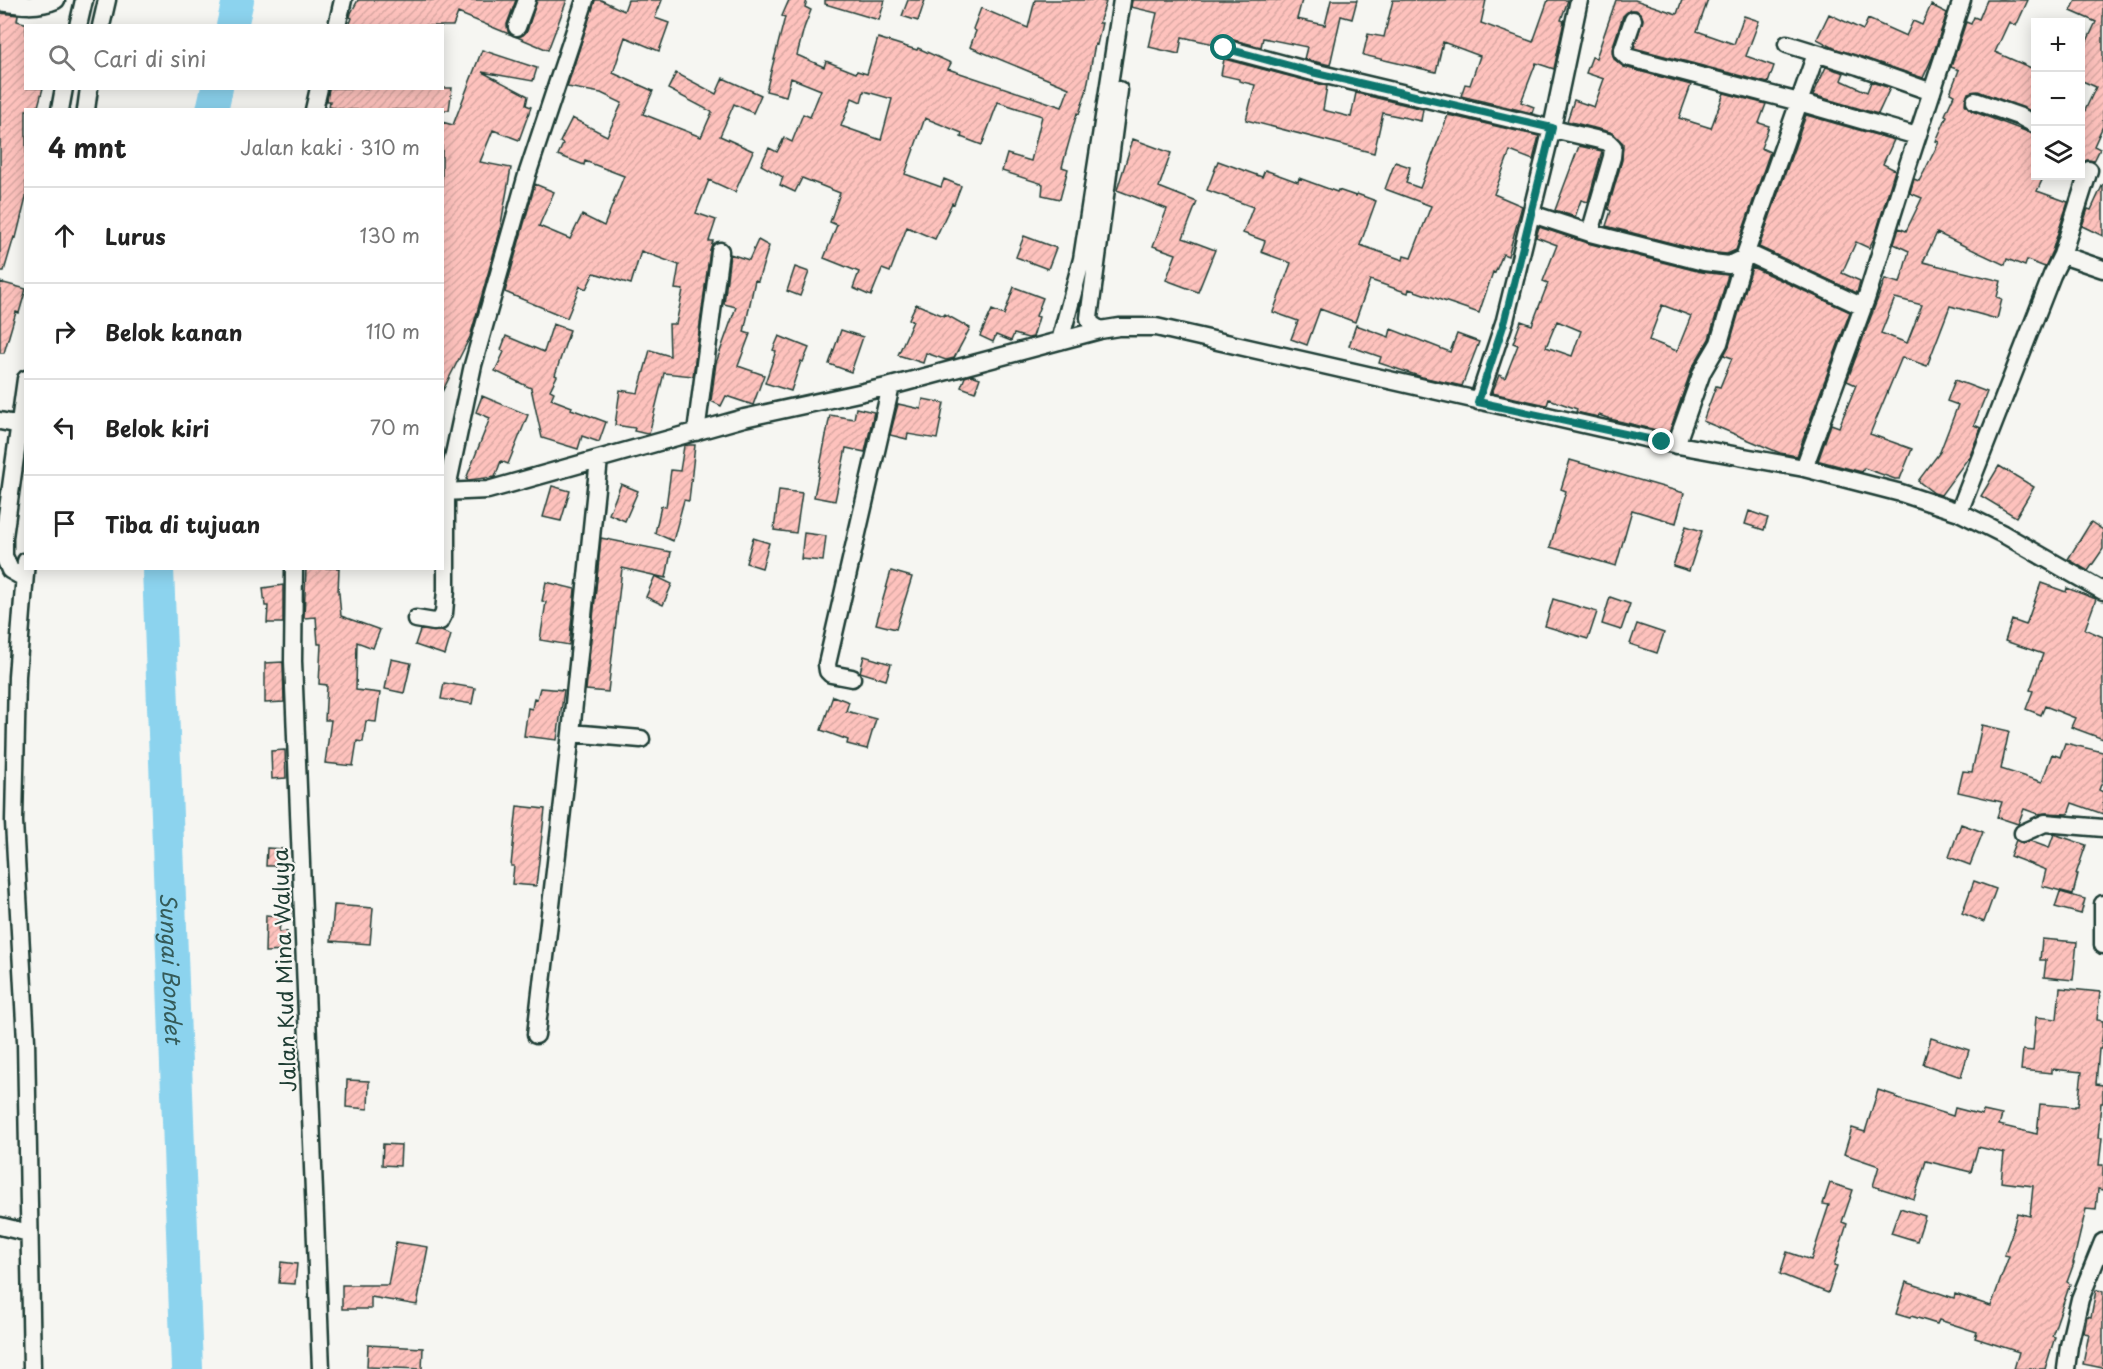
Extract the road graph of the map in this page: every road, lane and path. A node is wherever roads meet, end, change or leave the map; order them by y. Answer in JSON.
{"nodes":[{"id":1,"x":56,"y":0,"type":"edge"},
{"id":2,"x":84,"y":0,"type":"edge"},
{"id":3,"x":107,"y":0,"type":"edge"},
{"id":4,"x":343,"y":0,"type":"edge"},
{"id":5,"x":527,"y":0,"type":"edge"},
{"id":6,"x":585,"y":0,"type":"edge"},
{"id":7,"x":1122,"y":0,"type":"edge"},
{"id":8,"x":1132,"y":0,"type":"edge"},
{"id":9,"x":1579,"y":0,"type":"edge"},
{"id":10,"x":1962,"y":0,"type":"edge"},
{"id":11,"x":0,"y":2,"type":"edge"},
{"id":12,"x":1633,"y":20,"type":"dead end"},
{"id":13,"x":78,"y":24,"type":"edge"},
{"id":14,"x":101,"y":24,"type":"edge"},
{"id":15,"x":337,"y":24,"type":"edge"},
{"id":16,"x":517,"y":27,"type":"dead end"},
{"id":17,"x":1787,"y":44,"type":"dead end"},
{"id":18,"x":1224,"y":48,"type":"dead end"},
{"id":19,"x":1816,"y":54,"type":"junction"},
{"id":20,"x":64,"y":90,"type":"edge"},
{"id":21,"x":89,"y":90,"type":"edge"},
{"id":22,"x":319,"y":90,"type":"edge"},
{"id":23,"x":1932,"y":92,"type":"junction"},
{"id":24,"x":1975,"y":101,"type":"dead end"},
{"id":25,"x":1799,"y":102,"type":"junction"},
{"id":26,"x":60,"y":108,"type":"edge"},
{"id":27,"x":86,"y":108,"type":"edge"},
{"id":28,"x":315,"y":108,"type":"edge"},
{"id":29,"x":2031,"y":122,"type":"edge"},
{"id":30,"x":1552,"y":128,"type":"junction"},
{"id":31,"x":1917,"y":136,"type":"junction"},
{"id":32,"x":2091,"y":171,"type":"edge"},
{"id":33,"x":1532,"y":214,"type":"junction"},
{"id":34,"x":1590,"y":232,"type":"junction"},
{"id":35,"x":720,"y":251,"type":"dead end"},
{"id":36,"x":2062,"y":255,"type":"junction"},
{"id":37,"x":1089,"y":258,"type":"junction"},
{"id":38,"x":1744,"y":258,"type":"junction"},
{"id":39,"x":2103,"y":269,"type":"edge"},
{"id":40,"x":1863,"y":307,"type":"junction"},
{"id":41,"x":1093,"y":332,"type":"junction"},
{"id":42,"x":1064,"y":340,"type":"junction"},
{"id":43,"x":891,"y":386,"type":"junction"},
{"id":44,"x":24,"y":394,"type":"edge"},
{"id":45,"x":1478,"y":402,"type":"junction"},
{"id":46,"x":0,"y":421,"type":"edge"},
{"id":47,"x":20,"y":425,"type":"junction"},
{"id":48,"x":696,"y":432,"type":"junction"},
{"id":49,"x":1676,"y":445,"type":"junction"},
{"id":50,"x":599,"y":459,"type":"junction"},
{"id":51,"x":1804,"y":468,"type":"junction"},
{"id":52,"x":444,"y":492,"type":"edge"},
{"id":53,"x":1959,"y":512,"type":"junction"},
{"id":54,"x":25,"y":570,"type":"edge"},
{"id":55,"x":294,"y":570,"type":"edge"},
{"id":56,"x":24,"y":578,"type":"junction"},
{"id":57,"x":2103,"y":591,"type":"edge"},
{"id":58,"x":416,"y":619,"type":"dead end"},
{"id":59,"x":852,"y":678,"type":"dead end"},
{"id":60,"x":571,"y":733,"type":"junction"},
{"id":61,"x":640,"y":739,"type":"dead end"},
{"id":62,"x":2103,"y":828,"type":"edge"},
{"id":63,"x":2023,"y":833,"type":"dead end"},
{"id":64,"x":2103,"y":904,"type":"edge"},
{"id":65,"x":2103,"y":945,"type":"edge"},
{"id":66,"x":536,"y":1035,"type":"dead end"},
{"id":67,"x":0,"y":1226,"type":"edge"},
{"id":68,"x":29,"y":1233,"type":"junction"},
{"id":69,"x":2103,"y":1242,"type":"edge"},
{"id":70,"x":32,"y":1369,"type":"edge"},
{"id":71,"x":321,"y":1369,"type":"edge"},
{"id":72,"x":2066,"y":1369,"type":"edge"}],
"edges":[{"from":1,"to":11,"type":"street"},
{"from":2,"to":13,"type":"street"},
{"from":3,"to":14,"type":"street"},
{"from":4,"to":15,"type":"street"},
{"from":5,"to":16,"type":"street"},
{"from":6,"to":52,"type":"street"},
{"from":7,"to":37,"type":"street"},
{"from":8,"to":37,"type":"street"},
{"from":9,"to":30,"type":"street"},
{"from":10,"to":23,"type":"street"},
{"from":12,"to":25,"type":"street"},
{"from":17,"to":19,"type":"street"},
{"from":18,"to":30,"type":"street"},
{"from":19,"to":23,"type":"street"},
{"from":19,"to":25,"type":"street"},
{"from":20,"to":26,"type":"street"},
{"from":21,"to":27,"type":"street"},
{"from":22,"to":28,"type":"street"},
{"from":23,"to":31,"type":"street"},
{"from":24,"to":29,"type":"street"},
{"from":25,"to":31,"type":"street"},
{"from":25,"to":38,"type":"street"},
{"from":30,"to":33,"type":"street"},
{"from":30,"to":34,"type":"street"},
{"from":31,"to":40,"type":"street"},
{"from":32,"to":36,"type":"street"},
{"from":33,"to":34,"type":"street"},
{"from":33,"to":45,"type":"street"},
{"from":34,"to":38,"type":"street"},
{"from":35,"to":48,"type":"street"},
{"from":36,"to":39,"type":"street"},
{"from":36,"to":53,"type":"street"},
{"from":37,"to":41,"type":"street"},
{"from":37,"to":42,"type":"street"},
{"from":38,"to":40,"type":"street"},
{"from":38,"to":49,"type":"street"},
{"from":40,"to":51,"type":"street"},
{"from":41,"to":42,"type":"street"},
{"from":41,"to":45,"type":"street"},
{"from":42,"to":43,"type":"street"},
{"from":43,"to":48,"type":"street"},
{"from":43,"to":59,"type":"street"},
{"from":44,"to":47,"type":"street"},
{"from":45,"to":49,"type":"street"},
{"from":46,"to":47,"type":"street"},
{"from":47,"to":56,"type":"street"},
{"from":48,"to":50,"type":"street"},
{"from":49,"to":51,"type":"street"},
{"from":50,"to":52,"type":"street"},
{"from":50,"to":60,"type":"street"},
{"from":51,"to":53,"type":"street"},
{"from":52,"to":58,"type":"street"},
{"from":53,"to":57,"type":"street"},
{"from":54,"to":56,"type":"street"},
{"from":55,"to":71,"type":"street","name":"Jalan Kud Mina Waluya"},
{"from":56,"to":68,"type":"street"},
{"from":60,"to":61,"type":"street"},
{"from":60,"to":66,"type":"street"},
{"from":62,"to":63,"type":"street"},
{"from":64,"to":65,"type":"street"},
{"from":67,"to":68,"type":"street"},
{"from":68,"to":70,"type":"street"},
{"from":69,"to":72,"type":"street"}]}
